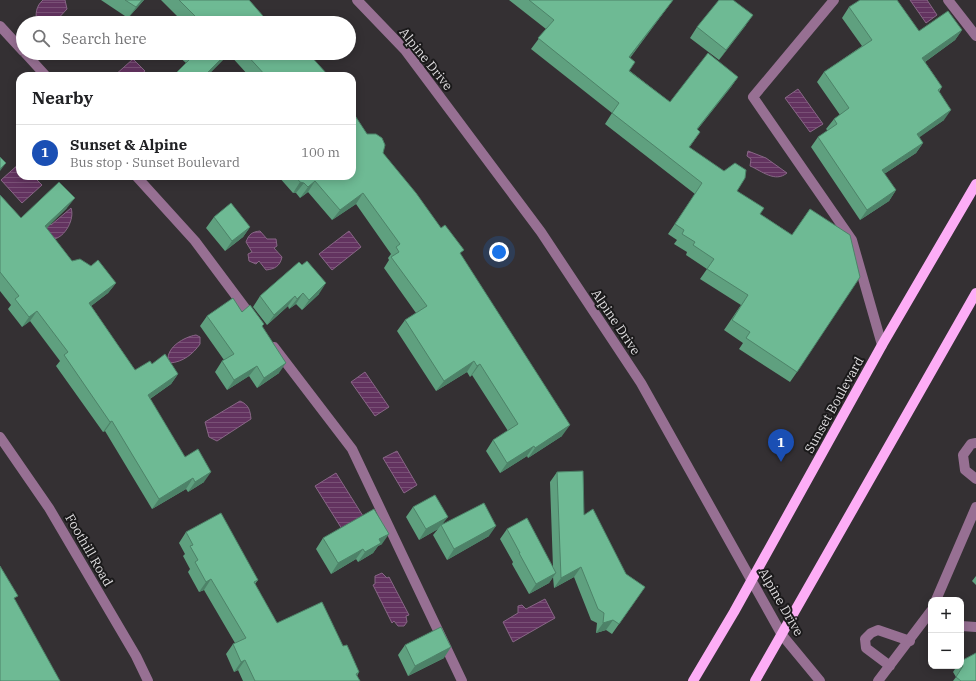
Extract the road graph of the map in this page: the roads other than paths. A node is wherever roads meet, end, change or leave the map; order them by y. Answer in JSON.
{"nodes":[{"id":1,"x":357,"y":0,"type":"edge"},
{"id":2,"x":834,"y":0,"type":"edge"},
{"id":3,"x":948,"y":0,"type":"edge"},
{"id":4,"x":0,"y":26,"type":"edge"},
{"id":5,"x":976,"y":36,"type":"edge"},
{"id":6,"x":16,"y":43,"type":"edge"},
{"id":7,"x":31,"y":60,"type":"edge"},
{"id":8,"x":42,"y":72,"type":"edge"},
{"id":9,"x":140,"y":180,"type":"edge"},
{"id":10,"x":976,"y":184,"type":"edge"},
{"id":11,"x":976,"y":293,"type":"edge"},
{"id":12,"x":882,"y":345,"type":"junction"},
{"id":13,"x":0,"y":437,"type":"edge"},
{"id":14,"x":976,"y":443,"type":"edge"},
{"id":15,"x":976,"y":479,"type":"edge"},
{"id":16,"x":976,"y":507,"type":"edge"},
{"id":17,"x":752,"y":579,"type":"junction"},
{"id":18,"x":937,"y":597,"type":"edge"},
{"id":19,"x":928,"y":617,"type":"edge"},
{"id":20,"x":964,"y":626,"type":"edge"},
{"id":21,"x":976,"y":627,"type":"edge"},
{"id":22,"x":782,"y":635,"type":"junction"},
{"id":23,"x":910,"y":641,"type":"junction"},
{"id":24,"x":890,"y":666,"type":"junction"},
{"id":25,"x":148,"y":681,"type":"edge"},
{"id":26,"x":462,"y":681,"type":"edge"},
{"id":27,"x":692,"y":681,"type":"edge"},
{"id":28,"x":755,"y":681,"type":"edge"},
{"id":29,"x":820,"y":681,"type":"edge"},
{"id":30,"x":878,"y":681,"type":"edge"}],
"edges":[{"from":1,"to":17,"type":"street","name":"Alpine Drive"},
{"from":2,"to":12,"type":"street"},
{"from":3,"to":5,"type":"street"},
{"from":4,"to":6,"type":"street"},
{"from":7,"to":8,"type":"street"},
{"from":9,"to":26,"type":"street"},
{"from":10,"to":12,"type":"main road","name":"Sunset Boulevard"},
{"from":11,"to":22,"type":"main road"},
{"from":12,"to":17,"type":"main road","name":"Sunset Boulevard"},
{"from":13,"to":25,"type":"street","name":"Foothill Road"},
{"from":14,"to":15,"type":"street"},
{"from":16,"to":18,"type":"street"},
{"from":17,"to":22,"type":"street","name":"Alpine Drive"},
{"from":17,"to":27,"type":"main road","name":"Sunset Boulevard"},
{"from":19,"to":23,"type":"street"},
{"from":20,"to":21,"type":"street"},
{"from":22,"to":28,"type":"main road"},
{"from":22,"to":29,"type":"street","name":"Alpine Drive"},
{"from":23,"to":24,"type":"street"},
{"from":23,"to":24,"type":"street"},
{"from":24,"to":30,"type":"street"}]}
